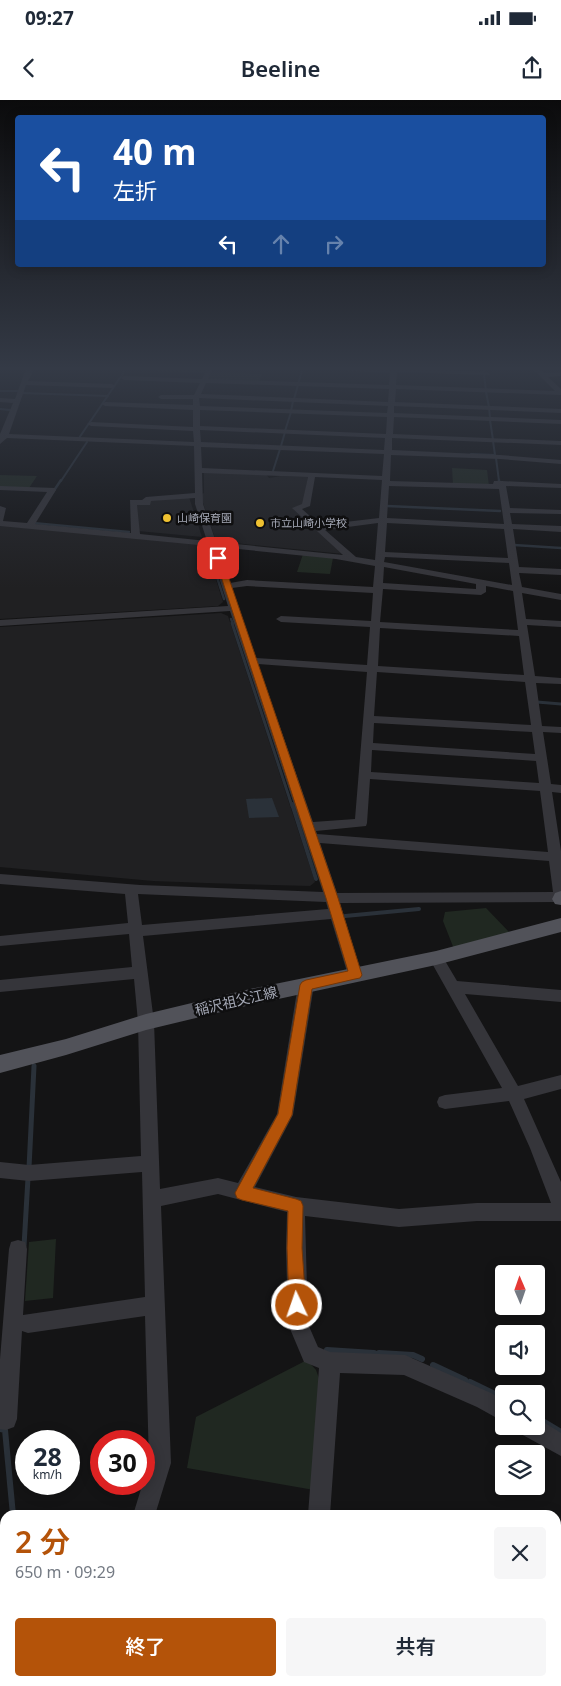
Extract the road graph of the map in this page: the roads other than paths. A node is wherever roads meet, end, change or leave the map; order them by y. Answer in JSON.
{"nodes":[{"id":1,"x":67,"y":440,"type":"edge"},
{"id":2,"x":197,"y":440,"type":"edge"},
{"id":3,"x":388,"y":440,"type":"edge"},
{"id":4,"x":487,"y":440,"type":"edge"},
{"id":5,"x":561,"y":443,"type":"edge"},
{"id":6,"x":197,"y":444,"type":"junction"},
{"id":7,"x":387,"y":452,"type":"junction"},
{"id":8,"x":561,"y":462,"type":"edge"},
{"id":9,"x":197,"y":470,"type":"junction"},
{"id":10,"x":312,"y":475,"type":"junction"},
{"id":11,"x":385,"y":480,"type":"junction"},
{"id":12,"x":502,"y":483,"type":"junction"},
{"id":13,"x":561,"y":486,"type":"edge"},
{"id":14,"x":0,"y":488,"type":"edge"},
{"id":15,"x":198,"y":495,"type":"junction"},
{"id":16,"x":0,"y":508,"type":"edge"},
{"id":17,"x":505,"y":510,"type":"junction"},
{"id":18,"x":561,"y":512,"type":"edge"},
{"id":19,"x":0,"y":519,"type":"edge"},
{"id":20,"x":382,"y":520,"type":"junction"},
{"id":21,"x":0,"y":523,"type":"edge"},
{"id":22,"x":29,"y":526,"type":"junction"},
{"id":23,"x":508,"y":527,"type":"junction"},
{"id":24,"x":319,"y":528,"type":"junction"},
{"id":25,"x":561,"y":529,"type":"edge"},
{"id":26,"x":136,"y":536,"type":"junction"},
{"id":27,"x":214,"y":543,"type":"junction"},
{"id":28,"x":352,"y":558,"type":"junction"},
{"id":29,"x":379,"y":559,"type":"junction"},
{"id":30,"x":514,"y":565,"type":"junction"},
{"id":31,"x":561,"y":572,"type":"edge"},
{"id":32,"x":481,"y":582,"type":"junction"},
{"id":33,"x":228,"y":586,"type":"junction"},
{"id":34,"x":378,"y":588,"type":"junction"},
{"id":35,"x":517,"y":589,"type":"junction"},
{"id":36,"x":561,"y":597,"type":"edge"},
{"id":37,"x":235,"y":608,"type":"junction"},
{"id":38,"x":282,"y":619,"type":"dead end"},
{"id":39,"x":0,"y":623,"type":"edge"},
{"id":40,"x":375,"y":624,"type":"junction"},
{"id":41,"x":561,"y":624,"type":"edge"},
{"id":42,"x":523,"y":627,"type":"junction"},
{"id":43,"x":253,"y":661,"type":"junction"},
{"id":44,"x":372,"y":668,"type":"junction"},
{"id":45,"x":530,"y":678,"type":"junction"},
{"id":46,"x":561,"y":680,"type":"edge"},
{"id":47,"x":369,"y":719,"type":"junction"},
{"id":48,"x":537,"y":729,"type":"junction"},
{"id":49,"x":561,"y":730,"type":"edge"},
{"id":50,"x":367,"y":746,"type":"junction"},
{"id":51,"x":541,"y":758,"type":"junction"},
{"id":52,"x":365,"y":775,"type":"junction"},
{"id":53,"x":545,"y":788,"type":"junction"},
{"id":54,"x":561,"y":789,"type":"edge"},
{"id":55,"x":310,"y":832,"type":"junction"},
{"id":56,"x":555,"y":857,"type":"junction"},
{"id":57,"x":0,"y":879,"type":"edge"},
{"id":58,"x":131,"y":890,"type":"junction"},
{"id":59,"x":332,"y":898,"type":"junction"},
{"id":60,"x":561,"y":898,"type":"edge"},
{"id":61,"x":337,"y":913,"type":"junction"},
{"id":62,"x":561,"y":925,"type":"edge"},
{"id":63,"x":136,"y":930,"type":"junction"},
{"id":64,"x":0,"y":941,"type":"edge"},
{"id":65,"x":436,"y":958,"type":"junction"},
{"id":66,"x":141,"y":972,"type":"junction"},
{"id":67,"x":355,"y":975,"type":"junction"},
{"id":68,"x":306,"y":985,"type":"junction"},
{"id":69,"x":0,"y":986,"type":"edge"},
{"id":70,"x":453,"y":987,"type":"junction"},
{"id":71,"x":561,"y":996,"type":"edge"},
{"id":72,"x":146,"y":1022,"type":"junction"},
{"id":73,"x":0,"y":1064,"type":"edge"},
{"id":74,"x":561,"y":1082,"type":"edge"},
{"id":75,"x":513,"y":1092,"type":"junction"},
{"id":76,"x":445,"y":1102,"type":"dead end"},
{"id":77,"x":151,"y":1163,"type":"junction"},
{"id":78,"x":0,"y":1170,"type":"edge"},
{"id":79,"x":242,"y":1193,"type":"junction"},
{"id":80,"x":152,"y":1200,"type":"junction"},
{"id":81,"x":561,"y":1205,"type":"edge"},
{"id":82,"x":296,"y":1206,"type":"junction"},
{"id":83,"x":561,"y":1212,"type":"edge"},
{"id":84,"x":18,"y":1249,"type":"dead end"},
{"id":85,"x":156,"y":1305,"type":"junction"},
{"id":86,"x":28,"y":1323,"type":"dead end"},
{"id":87,"x":330,"y":1362,"type":"junction"},
{"id":88,"x":495,"y":1407,"type":"edge"},
{"id":89,"x":0,"y":1418,"type":"edge"},
{"id":90,"x":544,"y":1435,"type":"edge"},
{"id":91,"x":561,"y":1445,"type":"edge"},
{"id":92,"x":146,"y":1510,"type":"edge"},
{"id":93,"x":319,"y":1510,"type":"edge"}],
"edges":[{"from":1,"to":6,"type":"street"},
{"from":2,"to":6,"type":"street"},
{"from":3,"to":7,"type":"street"},
{"from":4,"to":5,"type":"street"},
{"from":6,"to":7,"type":"street"},
{"from":6,"to":9,"type":"street"},
{"from":7,"to":8,"type":"street"},
{"from":7,"to":11,"type":"street"},
{"from":9,"to":10,"type":"street"},
{"from":9,"to":15,"type":"street"},
{"from":10,"to":11,"type":"street"},
{"from":10,"to":24,"type":"street"},
{"from":11,"to":12,"type":"street"},
{"from":11,"to":20,"type":"street"},
{"from":12,"to":13,"type":"street"},
{"from":12,"to":17,"type":"street"},
{"from":14,"to":22,"type":"street"},
{"from":15,"to":26,"type":"street"},
{"from":15,"to":27,"type":"street"},
{"from":16,"to":19,"type":"street"},
{"from":17,"to":18,"type":"street"},
{"from":17,"to":23,"type":"street"},
{"from":20,"to":23,"type":"street"},
{"from":20,"to":24,"type":"street"},
{"from":20,"to":29,"type":"street"},
{"from":21,"to":22,"type":"street"},
{"from":22,"to":26,"type":"street"},
{"from":23,"to":25,"type":"street"},
{"from":23,"to":30,"type":"street"},
{"from":24,"to":28,"type":"street"},
{"from":26,"to":27,"type":"street"},
{"from":27,"to":28,"type":"street"},
{"from":27,"to":33,"type":"street"},
{"from":28,"to":29,"type":"street"},
{"from":29,"to":30,"type":"street"},
{"from":29,"to":32,"type":"street"},
{"from":29,"to":34,"type":"street"},
{"from":30,"to":31,"type":"street"},
{"from":30,"to":35,"type":"street"},
{"from":32,"to":34,"type":"street"},
{"from":32,"to":35,"type":"street"},
{"from":33,"to":34,"type":"street"},
{"from":33,"to":37,"type":"street"},
{"from":34,"to":40,"type":"street"},
{"from":35,"to":36,"type":"street"},
{"from":35,"to":42,"type":"street"},
{"from":37,"to":39,"type":"street"},
{"from":37,"to":43,"type":"street"},
{"from":38,"to":40,"type":"street"},
{"from":40,"to":42,"type":"street"},
{"from":40,"to":44,"type":"street"},
{"from":41,"to":42,"type":"street"},
{"from":42,"to":45,"type":"street"},
{"from":43,"to":44,"type":"street"},
{"from":43,"to":55,"type":"street"},
{"from":44,"to":45,"type":"street"},
{"from":44,"to":47,"type":"street"},
{"from":45,"to":46,"type":"street"},
{"from":45,"to":48,"type":"street"},
{"from":47,"to":48,"type":"street"},
{"from":47,"to":50,"type":"street"},
{"from":48,"to":49,"type":"street"},
{"from":48,"to":51,"type":"street"},
{"from":50,"to":51,"type":"street"},
{"from":50,"to":52,"type":"street"},
{"from":51,"to":53,"type":"street"},
{"from":52,"to":53,"type":"street"},
{"from":52,"to":55,"type":"street"},
{"from":53,"to":54,"type":"street"},
{"from":53,"to":56,"type":"street"},
{"from":55,"to":56,"type":"street"},
{"from":55,"to":59,"type":"street"},
{"from":56,"to":60,"type":"street"},
{"from":57,"to":58,"type":"street"},
{"from":58,"to":59,"type":"street"},
{"from":58,"to":63,"type":"street"},
{"from":59,"to":60,"type":"street"},
{"from":59,"to":61,"type":"street"},
{"from":61,"to":63,"type":"street"},
{"from":61,"to":67,"type":"street"},
{"from":62,"to":65,"type":"main road","name":"稲沢祖父江線"},
{"from":63,"to":64,"type":"street"},
{"from":63,"to":66,"type":"street"},
{"from":65,"to":67,"type":"main road","name":"稲沢祖父江線"},
{"from":65,"to":70,"type":"street"},
{"from":66,"to":69,"type":"street"},
{"from":66,"to":72,"type":"street"},
{"from":67,"to":68,"type":"main road","name":"稲沢祖父江線"},
{"from":68,"to":72,"type":"main road","name":"稲沢祖父江線"},
{"from":68,"to":79,"type":"street"},
{"from":70,"to":71,"type":"street"},
{"from":70,"to":75,"type":"street"},
{"from":72,"to":73,"type":"main road","name":"稲沢祖父江線"},
{"from":72,"to":77,"type":"street"},
{"from":74,"to":75,"type":"street"},
{"from":75,"to":76,"type":"street"},
{"from":75,"to":81,"type":"street"},
{"from":77,"to":78,"type":"street"},
{"from":77,"to":80,"type":"street"},
{"from":79,"to":80,"type":"street"},
{"from":79,"to":82,"type":"street"},
{"from":80,"to":85,"type":"street"},
{"from":82,"to":83,"type":"street"},
{"from":82,"to":87,"type":"street"},
{"from":84,"to":89,"type":"street"},
{"from":85,"to":86,"type":"street"},
{"from":85,"to":92,"type":"street"},
{"from":87,"to":88,"type":"street"},
{"from":87,"to":93,"type":"street"},
{"from":90,"to":91,"type":"street"}]}
